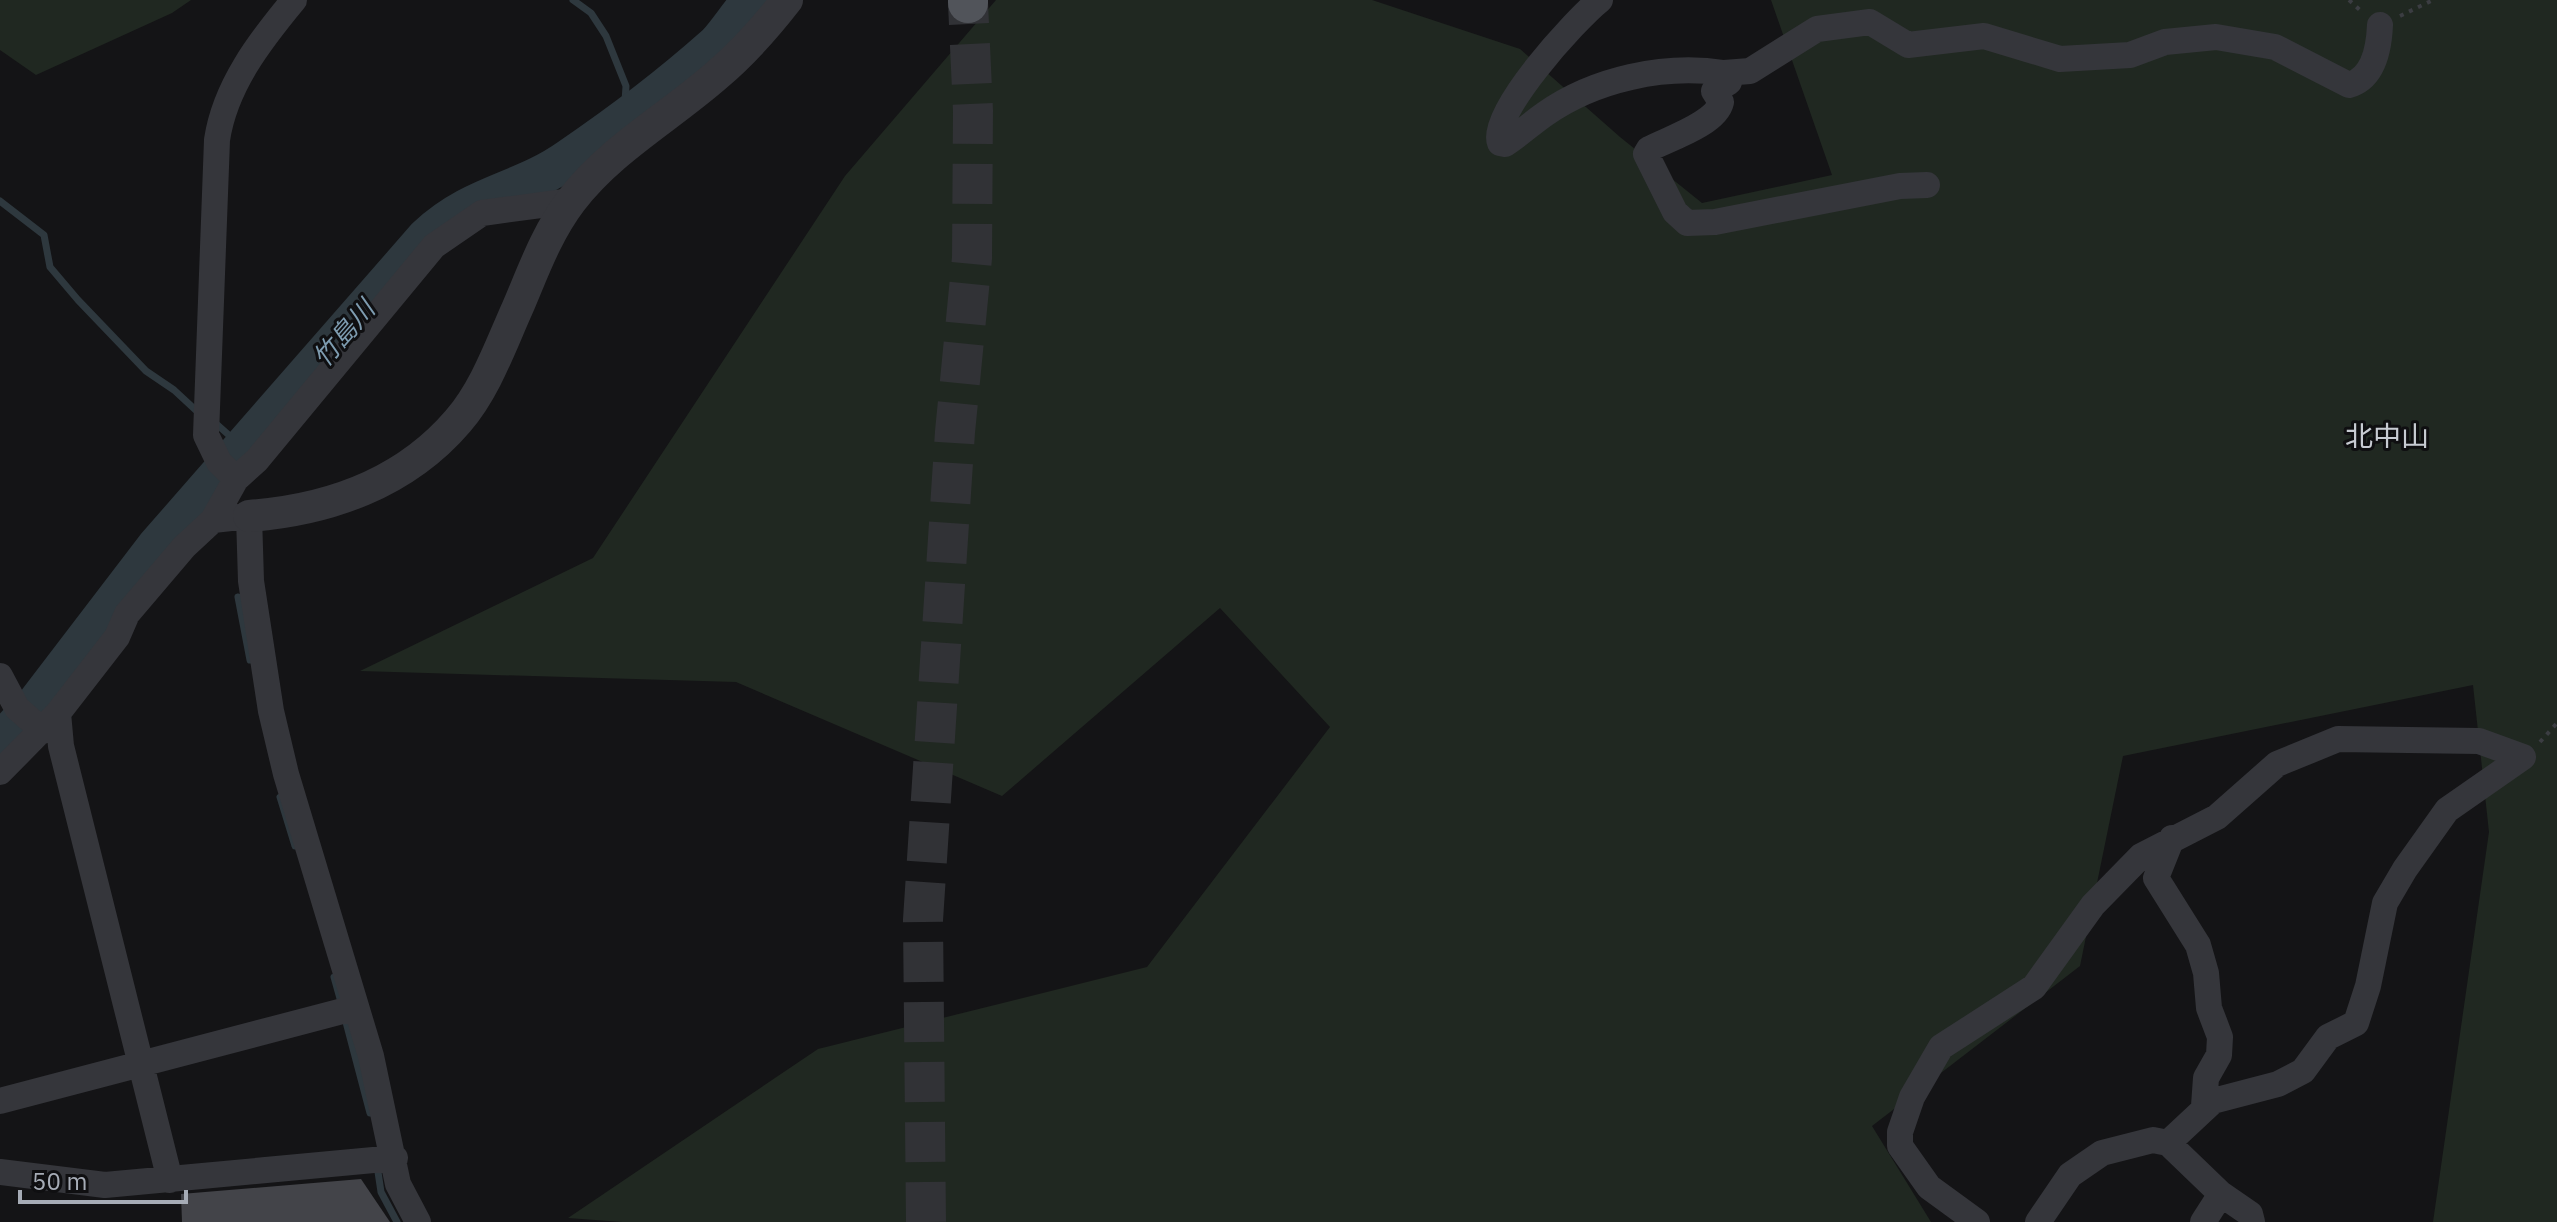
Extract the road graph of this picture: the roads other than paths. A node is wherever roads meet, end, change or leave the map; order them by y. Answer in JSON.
{"nodes":[{"id":1,"x":294,"y":0,"type":"edge"},
{"id":2,"x":787,"y":0,"type":"edge"},
{"id":3,"x":1600,"y":0,"type":"edge"},
{"id":4,"x":2380,"y":25,"type":"road end"},
{"id":5,"x":1724,"y":73,"type":"junction"},
{"id":6,"x":1927,"y":185,"type":"dead end"},
{"id":7,"x":571,"y":201,"type":"junction"},
{"id":8,"x":229,"y":472,"type":"junction"},
{"id":9,"x":249,"y":516,"type":"junction"},
{"id":10,"x":213,"y":520,"type":"junction"},
{"id":11,"x":0,"y":676,"type":"edge"},
{"id":12,"x":38,"y":719,"type":"junction"},
{"id":13,"x":0,"y":772,"type":"edge"},
{"id":14,"x":2172,"y":838,"type":"junction"},
{"id":15,"x":2123,"y":872,"type":"junction"},
{"id":16,"x":2156,"y":878,"type":"junction"},
{"id":17,"x":354,"y":1008,"type":"junction"},
{"id":18,"x":143,"y":1065,"type":"junction"},
{"id":19,"x":0,"y":1101,"type":"edge"},
{"id":20,"x":2204,"y":1106,"type":"junction"},
{"id":21,"x":2168,"y":1143,"type":"junction"},
{"id":22,"x":395,"y":1158,"type":"junction"},
{"id":23,"x":0,"y":1172,"type":"edge"},
{"id":24,"x":170,"y":1180,"type":"junction"},
{"id":25,"x":2221,"y":1194,"type":"junction"},
{"id":26,"x":418,"y":1222,"type":"edge"},
{"id":27,"x":1977,"y":1222,"type":"edge"},
{"id":28,"x":2038,"y":1222,"type":"edge"},
{"id":29,"x":2203,"y":1222,"type":"edge"},
{"id":30,"x":2252,"y":1222,"type":"edge"}],
"edges":[{"from":1,"to":8,"type":"street"},
{"from":2,"to":7,"type":"street"},
{"from":3,"to":5,"type":"street"},
{"from":4,"to":5,"type":"street"},
{"from":5,"to":6,"type":"street"},
{"from":7,"to":8,"type":"street"},
{"from":7,"to":9,"type":"street"},
{"from":8,"to":10,"type":"street"},
{"from":9,"to":10,"type":"street"},
{"from":9,"to":17,"type":"street"},
{"from":10,"to":12,"type":"street"},
{"from":11,"to":12,"type":"street"},
{"from":12,"to":13,"type":"street"},
{"from":12,"to":18,"type":"street"},
{"from":14,"to":15,"type":"street"},
{"from":14,"to":16,"type":"street"},
{"from":14,"to":20,"type":"street"},
{"from":15,"to":16,"type":"street"},
{"from":15,"to":27,"type":"street"},
{"from":16,"to":20,"type":"street"},
{"from":17,"to":18,"type":"street"},
{"from":17,"to":22,"type":"street"},
{"from":18,"to":19,"type":"street"},
{"from":18,"to":24,"type":"street"},
{"from":20,"to":21,"type":"street"},
{"from":21,"to":25,"type":"street"},
{"from":21,"to":28,"type":"street"},
{"from":22,"to":24,"type":"street"},
{"from":22,"to":26,"type":"street"},
{"from":23,"to":24,"type":"street"},
{"from":25,"to":29,"type":"street"},
{"from":25,"to":30,"type":"street"}]}
